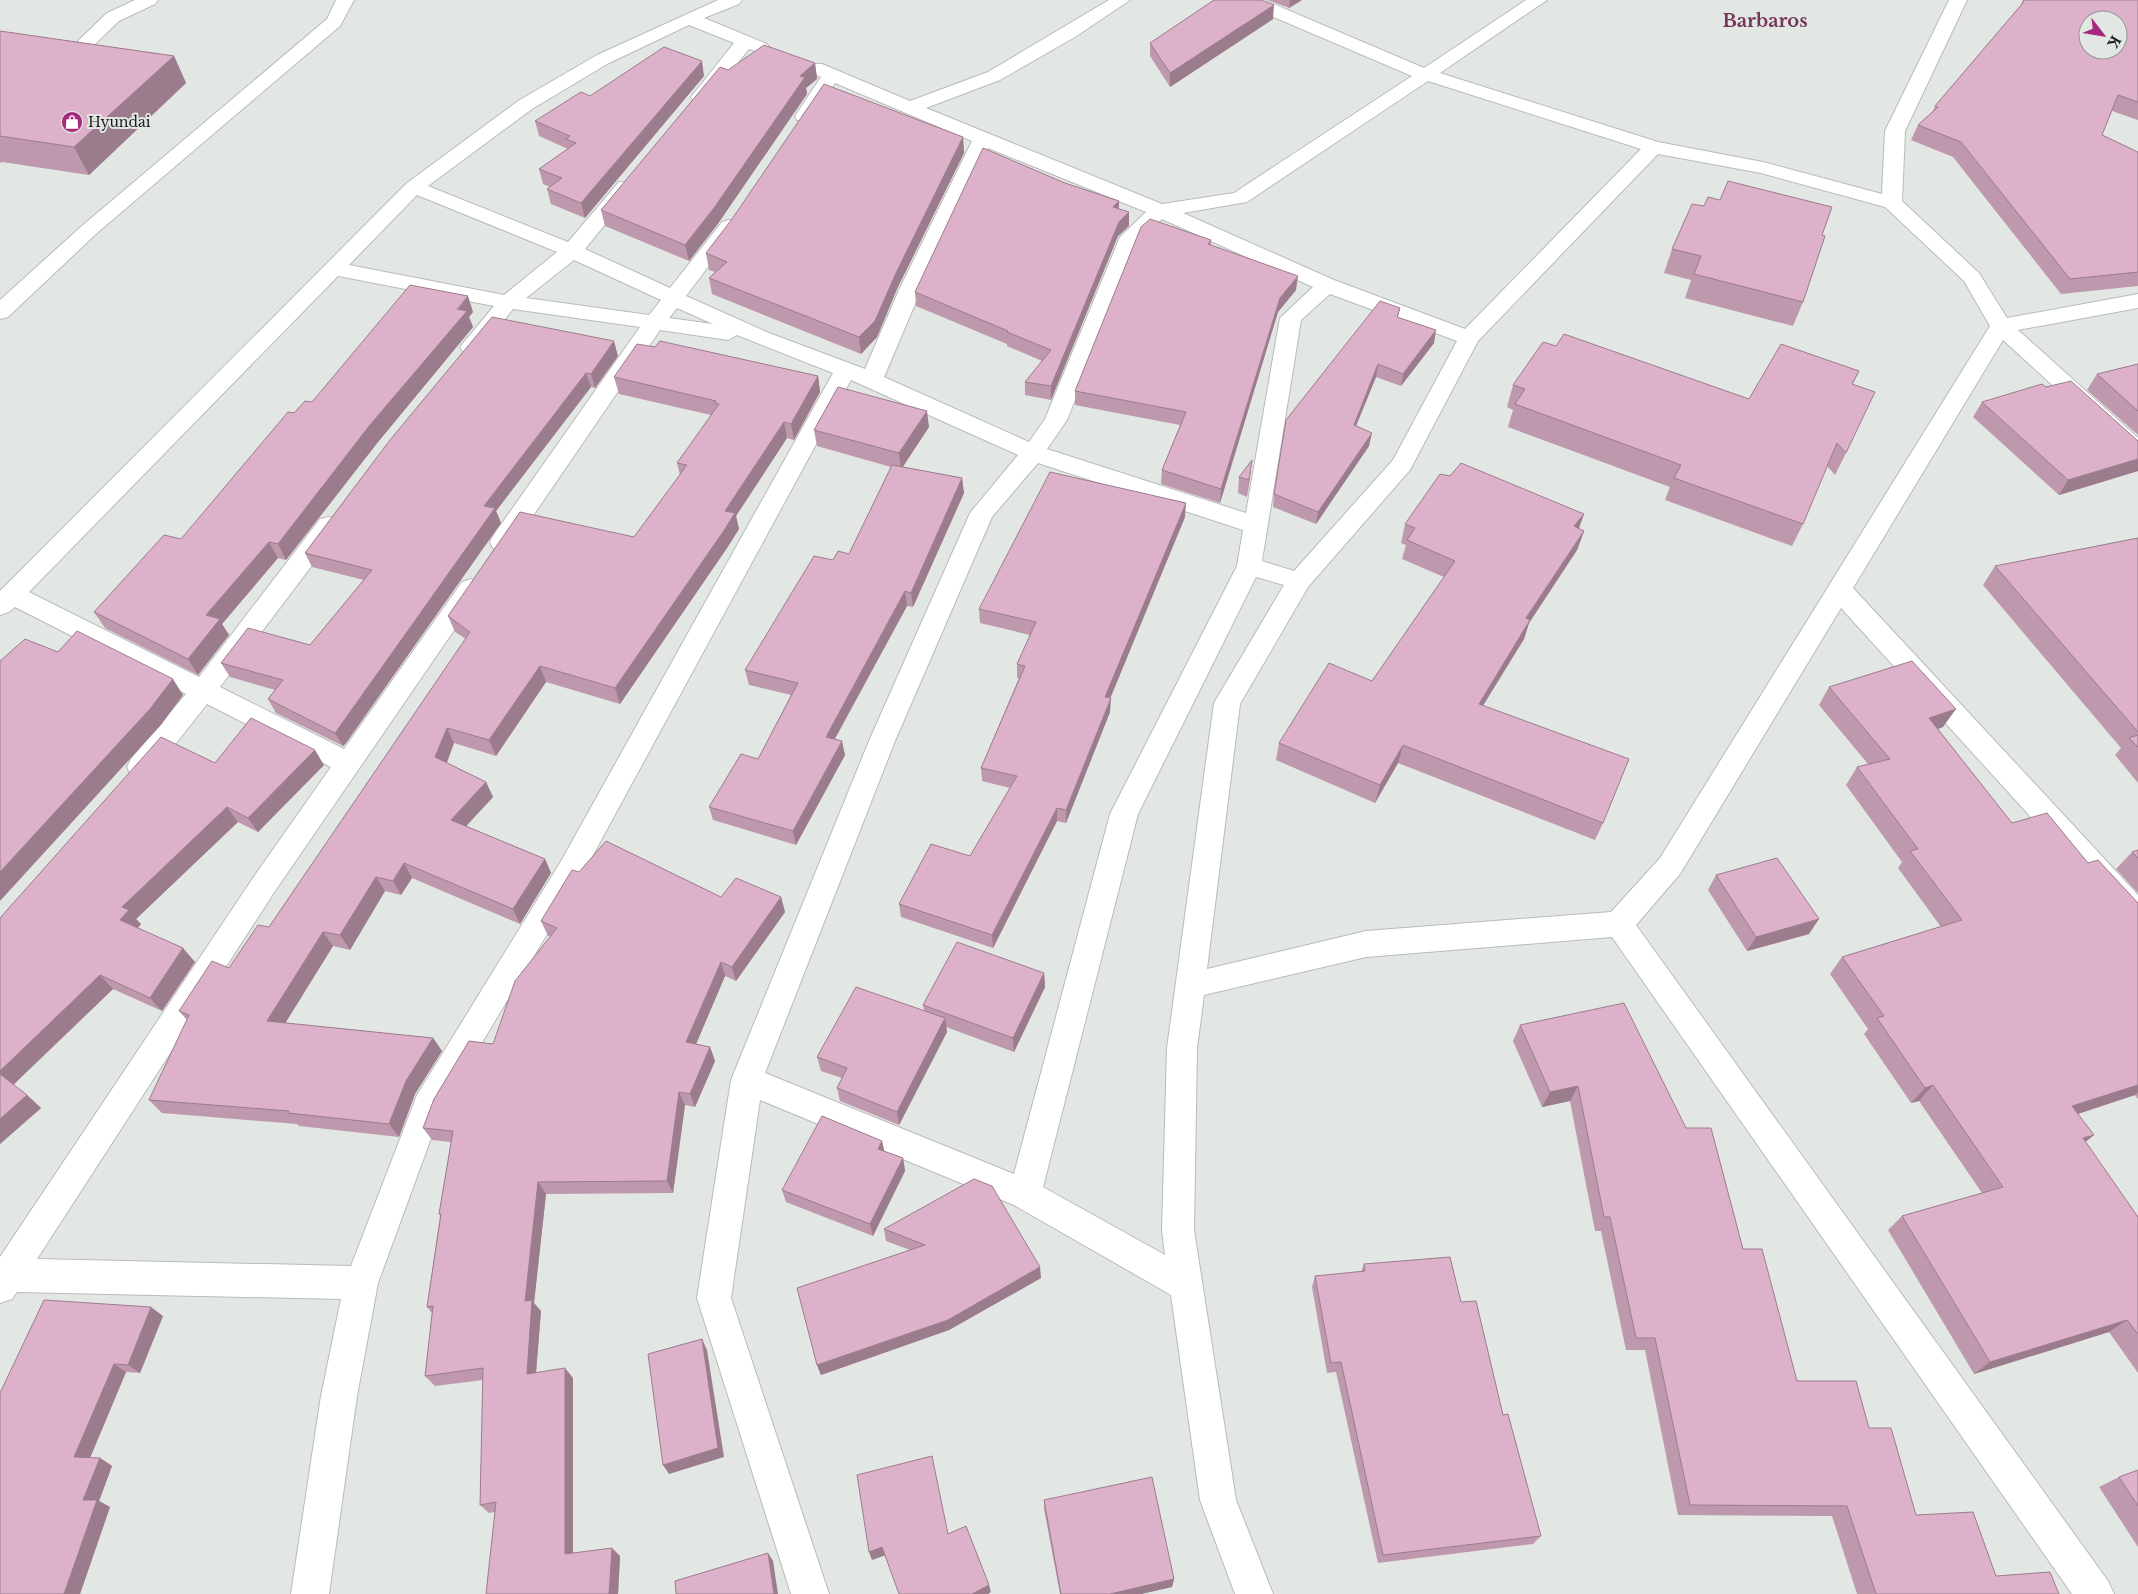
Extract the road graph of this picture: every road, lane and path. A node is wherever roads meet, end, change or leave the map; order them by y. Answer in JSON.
{"nodes":[{"id":1,"x":149,"y":0,"type":"edge"},
{"id":2,"x":345,"y":0,"type":"edge"},
{"id":3,"x":733,"y":0,"type":"edge"},
{"id":4,"x":1121,"y":0,"type":"edge"},
{"id":5,"x":1248,"y":0,"type":"edge"},
{"id":6,"x":1538,"y":0,"type":"edge"},
{"id":7,"x":1958,"y":0,"type":"edge"},
{"id":8,"x":689,"y":18,"type":"junction"},
{"id":9,"x":745,"y":42,"type":"junction"},
{"id":10,"x":86,"y":43,"type":"edge"},
{"id":11,"x":780,"y":55,"type":"edge"},
{"id":12,"x":797,"y":61,"type":"edge"},
{"id":13,"x":832,"y":74,"type":"junction"},
{"id":14,"x":1426,"y":76,"type":"junction"},
{"id":15,"x":908,"y":108,"type":"junction"},
{"id":16,"x":683,"y":117,"type":"edge"},
{"id":17,"x":788,"y":139,"type":"edge"},
{"id":18,"x":983,"y":139,"type":"junction"},
{"id":19,"x":1654,"y":147,"type":"junction"},
{"id":20,"x":640,"y":169,"type":"edge"},
{"id":21,"x":414,"y":187,"type":"junction"},
{"id":22,"x":1892,"y":202,"type":"junction"},
{"id":23,"x":743,"y":205,"type":"edge"},
{"id":24,"x":1160,"y":210,"type":"junction"},
{"id":25,"x":572,"y":251,"type":"junction"},
{"id":26,"x":335,"y":269,"type":"junction"},
{"id":27,"x":1327,"y":285,"type":"junction"},
{"id":28,"x":673,"y":298,"type":"junction"},
{"id":29,"x":2138,"y":301,"type":"edge"},
{"id":30,"x":508,"y":302,"type":"junction"},
{"id":31,"x":0,"y":312,"type":"edge"},
{"id":32,"x":654,"y":322,"type":"junction"},
{"id":33,"x":2001,"y":326,"type":"junction"},
{"id":34,"x":761,"y":338,"type":"junction"},
{"id":35,"x":1469,"y":338,"type":"junction"},
{"id":36,"x":457,"y":364,"type":"edge"},
{"id":37,"x":846,"y":370,"type":"junction"},
{"id":38,"x":872,"y":380,"type":"junction"},
{"id":39,"x":2138,"y":451,"type":"edge"},
{"id":40,"x":1033,"y":453,"type":"junction"},
{"id":41,"x":339,"y":511,"type":"edge"},
{"id":42,"x":1255,"y":525,"type":"junction"},
{"id":43,"x":1250,"y":566,"type":"junction"},
{"id":44,"x":1299,"y":580,"type":"junction"},
{"id":45,"x":1839,"y":589,"type":"junction"},
{"id":46,"x":6,"y":600,"type":"edge"},
{"id":47,"x":203,"y":691,"type":"junction"},
{"id":48,"x":348,"y":763,"type":"junction"},
{"id":49,"x":125,"y":784,"type":"edge"},
{"id":50,"x":2138,"y":915,"type":"edge"},
{"id":51,"x":1619,"y":924,"type":"junction"},
{"id":52,"x":1189,"y":986,"type":"junction"},
{"id":53,"x":747,"y":1080,"type":"junction"},
{"id":54,"x":1025,"y":1194,"type":"junction"},
{"id":55,"x":4,"y":1281,"type":"edge"},
{"id":56,"x":361,"y":1283,"type":"junction"},
{"id":57,"x":1186,"y":1285,"type":"junction"},
{"id":58,"x":310,"y":1594,"type":"edge"},
{"id":59,"x":810,"y":1594,"type":"edge"},
{"id":60,"x":1254,"y":1594,"type":"edge"},
{"id":61,"x":2095,"y":1594,"type":"edge"}],
"edges":[{"from":1,"to":10,"type":"street"},
{"from":2,"to":31,"type":"street"},
{"from":3,"to":8,"type":"street"},
{"from":4,"to":15,"type":"street"},
{"from":5,"to":14,"type":"street"},
{"from":6,"to":14,"type":"street"},
{"from":7,"to":22,"type":"street"},
{"from":8,"to":9,"type":"street"},
{"from":8,"to":21,"type":"street"},
{"from":9,"to":11,"type":"street"},
{"from":9,"to":16,"type":"street"},
{"from":12,"to":13,"type":"street"},
{"from":13,"to":15,"type":"street"},
{"from":13,"to":17,"type":"street"},
{"from":14,"to":19,"type":"street"},
{"from":14,"to":24,"type":"street"},
{"from":15,"to":18,"type":"street"},
{"from":18,"to":24,"type":"street"},
{"from":18,"to":38,"type":"street"},
{"from":19,"to":22,"type":"street"},
{"from":19,"to":35,"type":"street"},
{"from":20,"to":25,"type":"street"},
{"from":21,"to":25,"type":"street"},
{"from":21,"to":26,"type":"street"},
{"from":22,"to":33,"type":"street"},
{"from":23,"to":28,"type":"street"},
{"from":24,"to":27,"type":"street"},
{"from":24,"to":40,"type":"street"},
{"from":25,"to":28,"type":"street"},
{"from":25,"to":30,"type":"street"},
{"from":26,"to":30,"type":"street"},
{"from":26,"to":46,"type":"street"},
{"from":27,"to":35,"type":"street"},
{"from":27,"to":42,"type":"street"},
{"from":28,"to":32,"type":"street"},
{"from":28,"to":34,"type":"street"},
{"from":29,"to":33,"type":"street"},
{"from":30,"to":32,"type":"street"},
{"from":30,"to":36,"type":"street"},
{"from":32,"to":34,"type":"street"},
{"from":32,"to":48,"type":"street"},
{"from":33,"to":39,"type":"street"},
{"from":33,"to":45,"type":"street"},
{"from":34,"to":37,"type":"street"},
{"from":35,"to":44,"type":"street"},
{"from":37,"to":38,"type":"street"},
{"from":37,"to":56,"type":"street"},
{"from":38,"to":40,"type":"street"},
{"from":40,"to":42,"type":"street"},
{"from":40,"to":53,"type":"street"},
{"from":41,"to":47,"type":"street"},
{"from":42,"to":43,"type":"street"},
{"from":43,"to":44,"type":"street"},
{"from":43,"to":54,"type":"street"},
{"from":44,"to":52,"type":"street"},
{"from":45,"to":50,"type":"street"},
{"from":45,"to":51,"type":"street"},
{"from":46,"to":47,"type":"street"},
{"from":47,"to":48,"type":"street"},
{"from":47,"to":49,"type":"street"},
{"from":48,"to":55,"type":"street"},
{"from":51,"to":52,"type":"street"},
{"from":51,"to":61,"type":"street"},
{"from":52,"to":57,"type":"street"},
{"from":53,"to":54,"type":"street"},
{"from":53,"to":59,"type":"street"},
{"from":54,"to":57,"type":"street"},
{"from":55,"to":56,"type":"street"},
{"from":56,"to":58,"type":"street"},
{"from":57,"to":60,"type":"street"}]}
